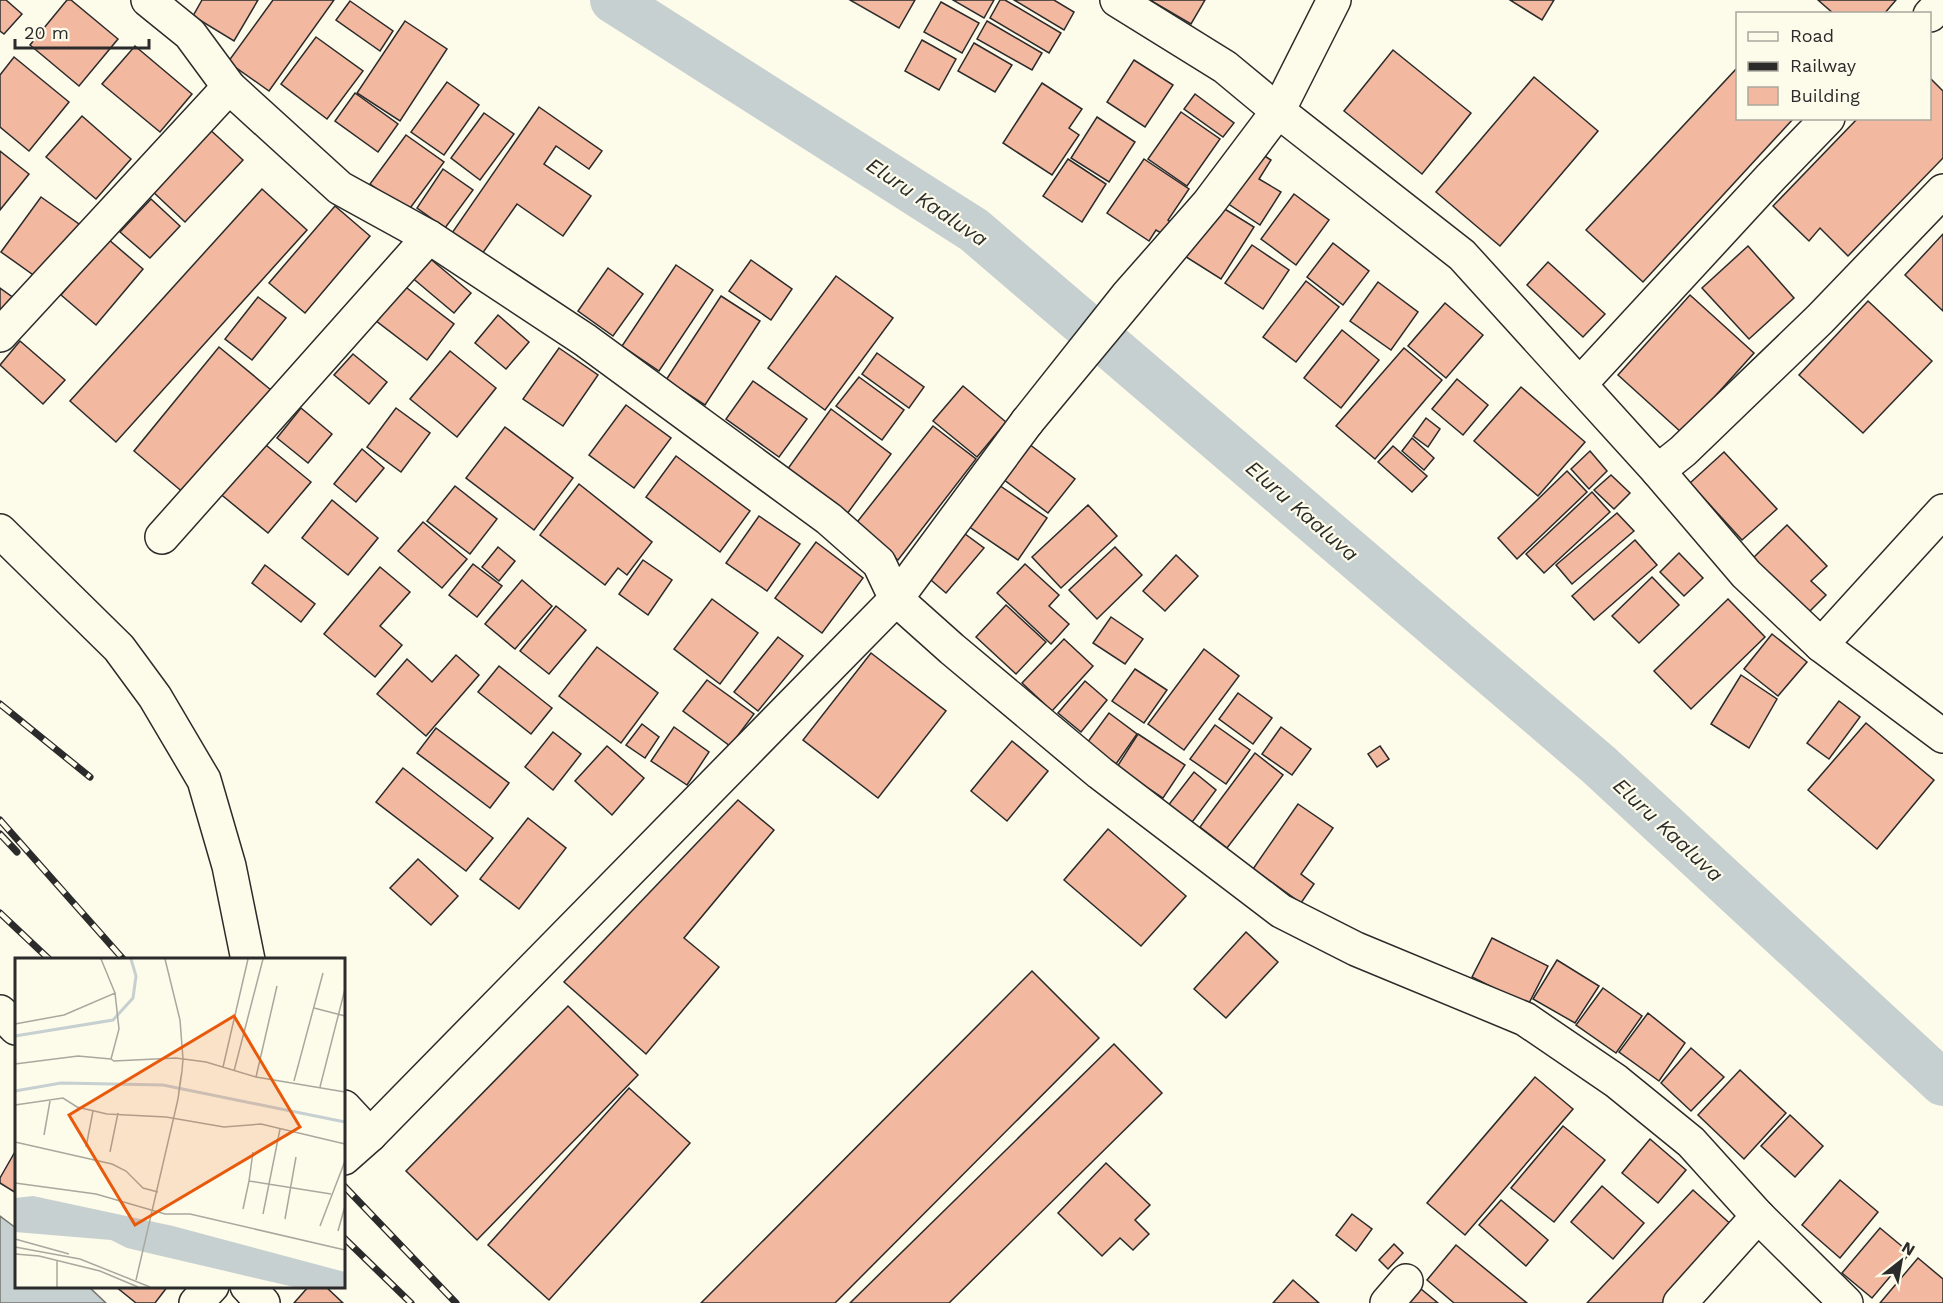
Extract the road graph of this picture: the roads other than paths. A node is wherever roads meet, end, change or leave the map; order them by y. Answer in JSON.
{"nodes":[{"id":1,"x":148,"y":0,"type":"edge"},
{"id":2,"x":1117,"y":0,"type":"edge"},
{"id":3,"x":1334,"y":0,"type":"edge"},
{"id":4,"x":1943,"y":1,"type":"edge"},
{"id":5,"x":1931,"y":13,"type":"edge"},
{"id":6,"x":229,"y":87,"type":"junction"},
{"id":7,"x":1278,"y":111,"type":"junction"},
{"id":8,"x":1826,"y":120,"type":"edge"},
{"id":9,"x":1943,"y":191,"type":"edge"},
{"id":10,"x":429,"y":237,"type":"junction"},
{"id":11,"x":0,"y":335,"type":"edge"},
{"id":12,"x":1580,"y":384,"type":"junction"},
{"id":13,"x":1658,"y":471,"type":"junction"},
{"id":14,"x":1943,"y":511,"type":"edge"},
{"id":15,"x":0,"y":531,"type":"edge"},
{"id":16,"x":162,"y":537,"type":"dead end"},
{"id":17,"x":896,"y":599,"type":"junction"},
{"id":18,"x":1821,"y":645,"type":"junction"},
{"id":19,"x":1943,"y":736,"type":"edge"},
{"id":20,"x":248,"y":958,"type":"edge"},
{"id":21,"x":0,"y":1012,"type":"edge"},
{"id":22,"x":15,"y":1027,"type":"edge"},
{"id":23,"x":345,"y":1108,"type":"edge"},
{"id":24,"x":370,"y":1135,"type":"junction"},
{"id":25,"x":345,"y":1157,"type":"edge"},
{"id":26,"x":1758,"y":1216,"type":"junction"},
{"id":27,"x":211,"y":1288,"type":"edge"},
{"id":28,"x":248,"y":1288,"type":"edge"},
{"id":29,"x":196,"y":1303,"type":"edge"},
{"id":30,"x":263,"y":1303,"type":"edge"},
{"id":31,"x":1680,"y":1303,"type":"edge"},
{"id":32,"x":1846,"y":1303,"type":"edge"}],
"edges":[{"from":1,"to":6,"type":"street"},
{"from":2,"to":7,"type":"street"},
{"from":3,"to":7,"type":"street"},
{"from":4,"to":5,"type":"street"},
{"from":6,"to":10,"type":"street"},
{"from":6,"to":11,"type":"street"},
{"from":7,"to":12,"type":"street"},
{"from":7,"to":17,"type":"street"},
{"from":8,"to":12,"type":"street"},
{"from":9,"to":13,"type":"street"},
{"from":10,"to":16,"type":"street"},
{"from":10,"to":17,"type":"street"},
{"from":12,"to":13,"type":"street"},
{"from":13,"to":18,"type":"street"},
{"from":14,"to":18,"type":"street"},
{"from":15,"to":20,"type":"street"},
{"from":17,"to":24,"type":"street"},
{"from":17,"to":26,"type":"street"},
{"from":18,"to":19,"type":"street"},
{"from":21,"to":22,"type":"street"},
{"from":23,"to":24,"type":"street"},
{"from":24,"to":25,"type":"street"},
{"from":26,"to":31,"type":"street"},
{"from":26,"to":32,"type":"street"},
{"from":27,"to":29,"type":"street"},
{"from":28,"to":30,"type":"street"}]}
